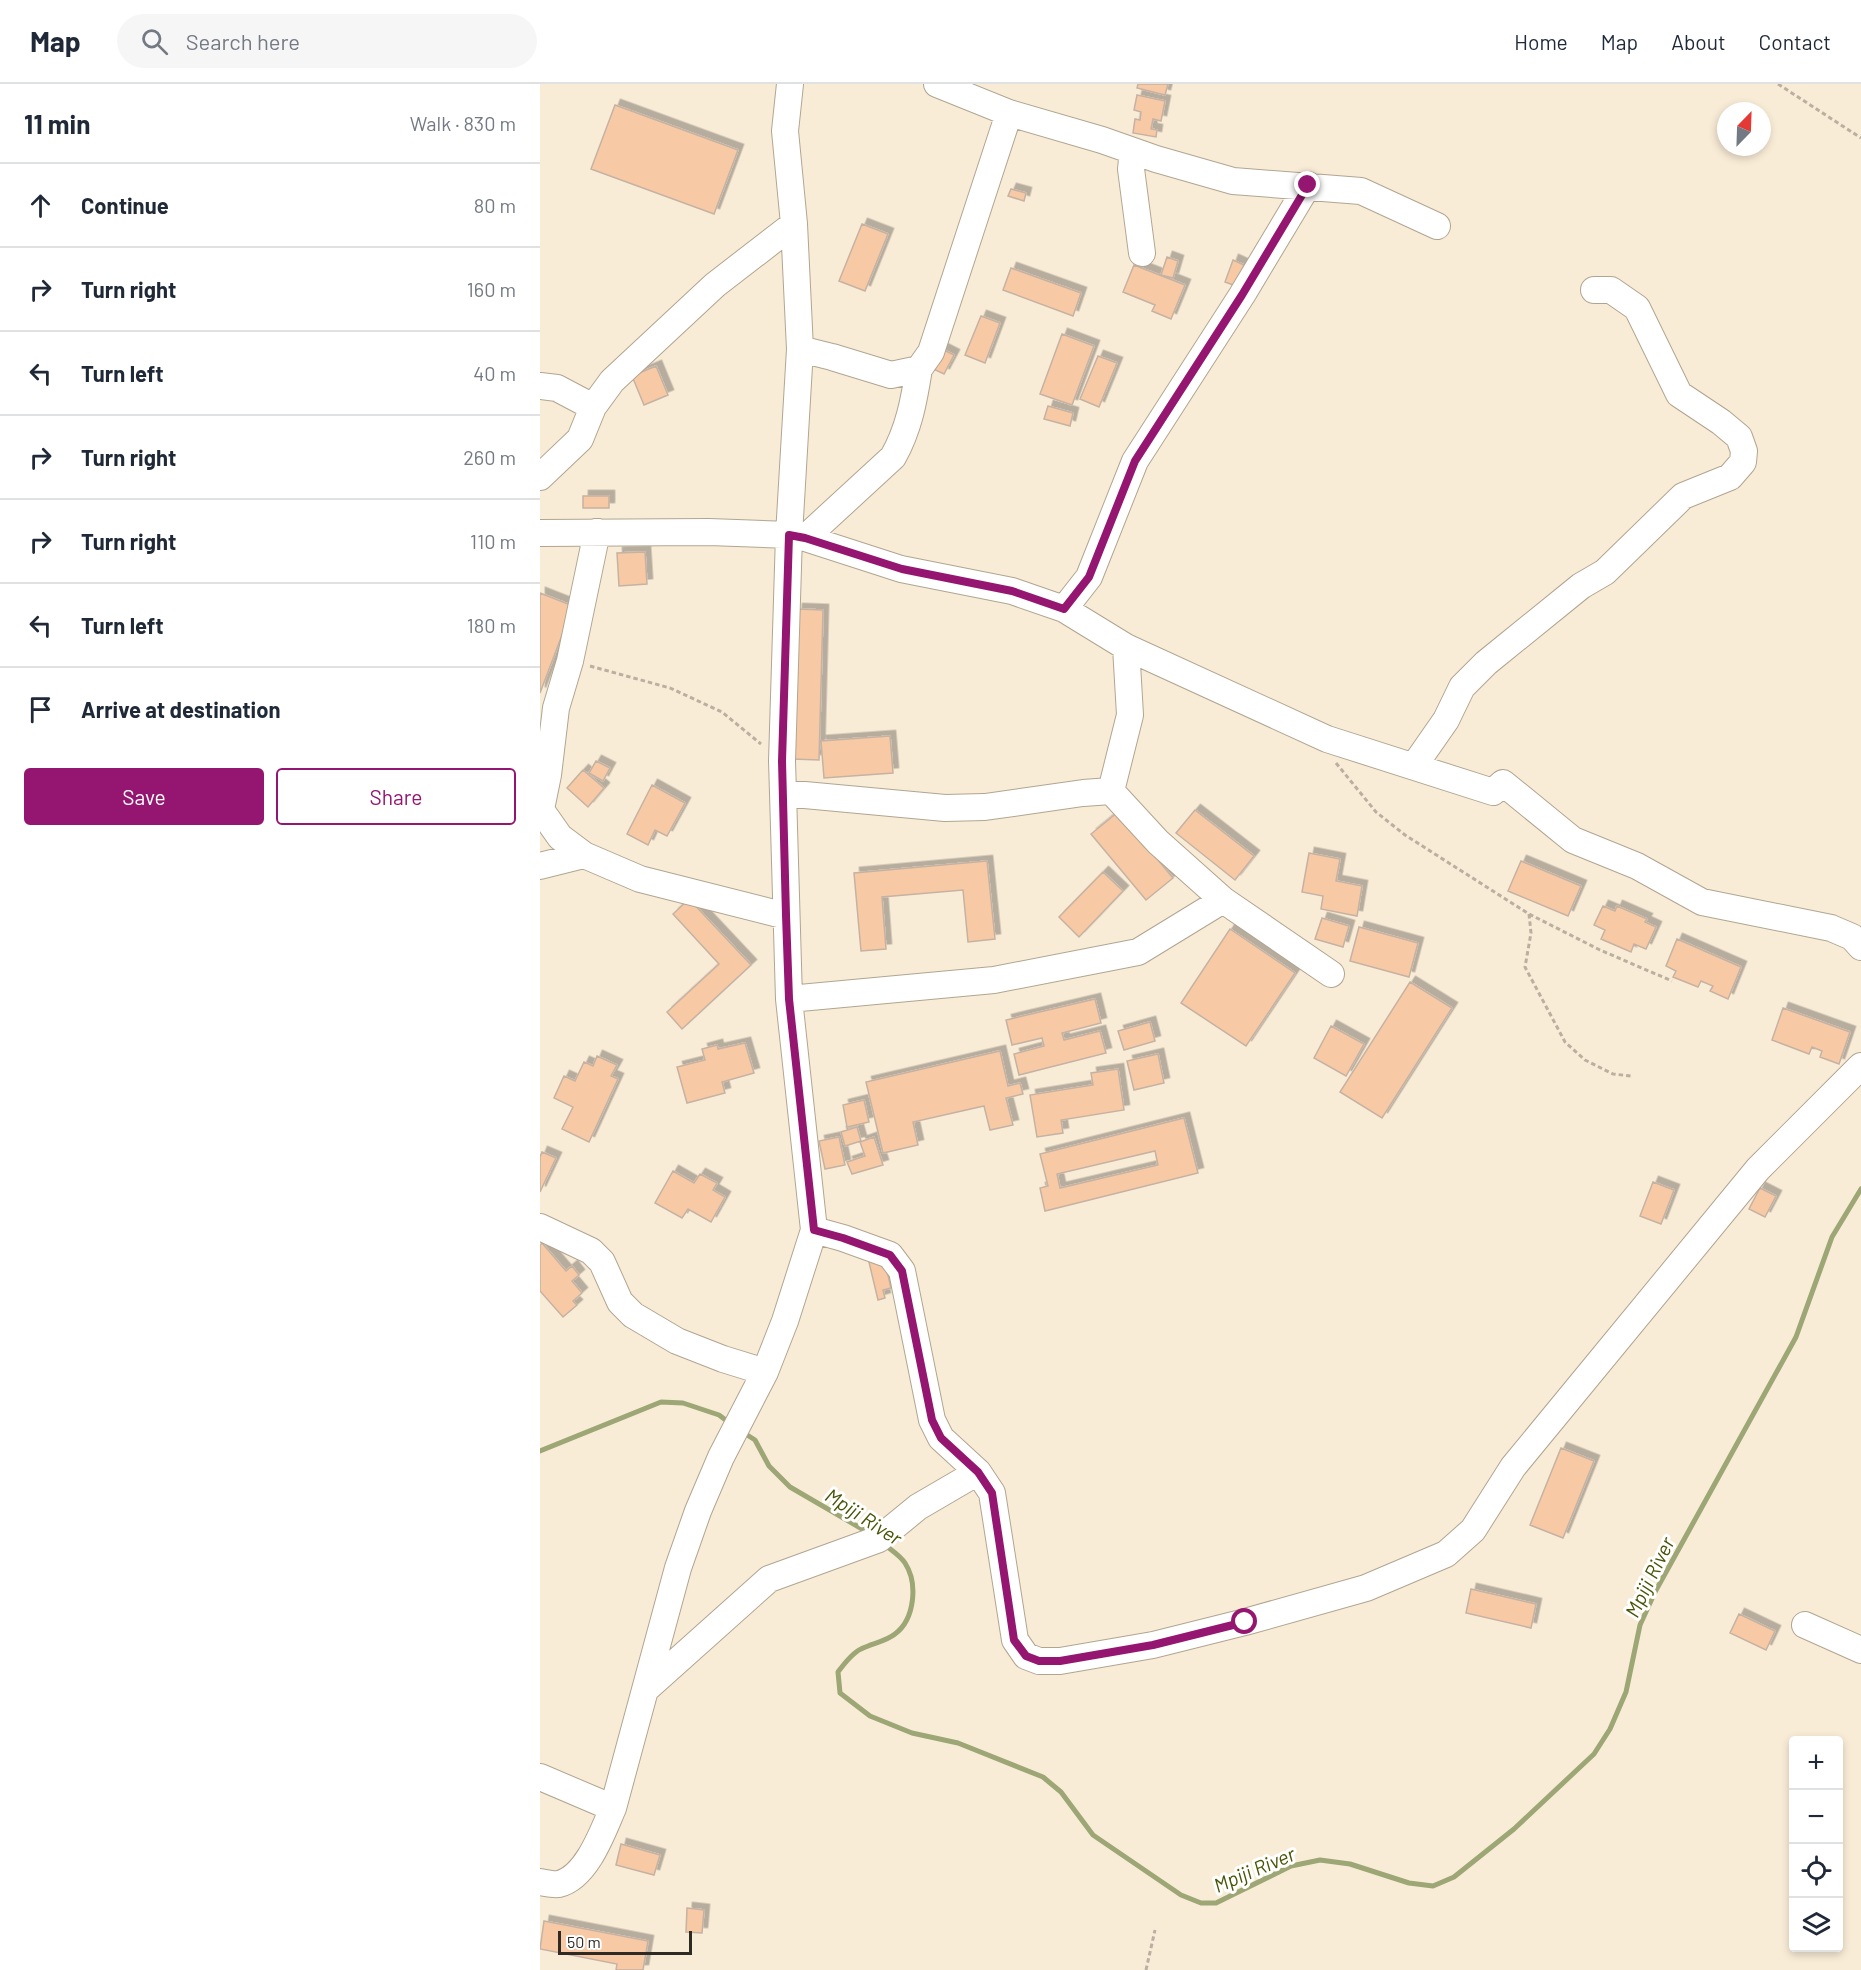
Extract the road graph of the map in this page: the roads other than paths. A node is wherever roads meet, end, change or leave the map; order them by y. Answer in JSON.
{"nodes":[{"id":1,"x":790,"y":84,"type":"edge"},
{"id":2,"x":937,"y":84,"type":"edge"},
{"id":3,"x":1009,"y":113,"type":"junction"},
{"id":4,"x":1144,"y":155,"type":"junction"},
{"id":5,"x":1308,"y":185,"type":"junction"},
{"id":6,"x":794,"y":224,"type":"junction"},
{"id":7,"x":1437,"y":226,"type":"dead end"},
{"id":8,"x":1142,"y":253,"type":"dead end"},
{"id":9,"x":1594,"y":290,"type":"dead end"},
{"id":10,"x":800,"y":349,"type":"junction"},
{"id":11,"x":919,"y":369,"type":"junction"},
{"id":12,"x":540,"y":386,"type":"edge"},
{"id":13,"x":593,"y":407,"type":"junction"},
{"id":14,"x":540,"y":477,"type":"edge"},
{"id":15,"x":597,"y":532,"type":"junction"},
{"id":16,"x":540,"y":533,"type":"edge"},
{"id":17,"x":797,"y":536,"type":"junction"},
{"id":18,"x":1064,"y":609,"type":"junction"},
{"id":19,"x":1126,"y":647,"type":"junction"},
{"id":20,"x":1414,"y":766,"type":"junction"},
{"id":21,"x":544,"y":772,"type":"edge"},
{"id":22,"x":1111,"y":791,"type":"junction"},
{"id":23,"x":783,"y":793,"type":"junction"},
{"id":24,"x":541,"y":812,"type":"edge"},
{"id":25,"x":584,"y":855,"type":"junction"},
{"id":26,"x":540,"y":866,"type":"edge"},
{"id":27,"x":1223,"y":900,"type":"junction"},
{"id":28,"x":786,"y":915,"type":"junction"},
{"id":29,"x":1861,"y":947,"type":"edge"},
{"id":30,"x":1331,"y":974,"type":"dead end"},
{"id":31,"x":789,"y":999,"type":"junction"},
{"id":32,"x":1861,"y":1066,"type":"edge"},
{"id":33,"x":540,"y":1227,"type":"edge"},
{"id":34,"x":814,"y":1230,"type":"junction"},
{"id":35,"x":765,"y":1372,"type":"junction"},
{"id":36,"x":978,"y":1472,"type":"junction"},
{"id":37,"x":1805,"y":1625,"type":"dead end"},
{"id":38,"x":1861,"y":1650,"type":"edge"},
{"id":39,"x":646,"y":1689,"type":"junction"},
{"id":40,"x":540,"y":1777,"type":"edge"},
{"id":41,"x":613,"y":1808,"type":"junction"},
{"id":42,"x":540,"y":1882,"type":"edge"}],
"edges":[{"from":1,"to":6,"type":"street"},
{"from":2,"to":3,"type":"street"},
{"from":3,"to":4,"type":"street"},
{"from":3,"to":11,"type":"street"},
{"from":4,"to":5,"type":"street"},
{"from":4,"to":8,"type":"street"},
{"from":5,"to":7,"type":"street"},
{"from":5,"to":18,"type":"street"},
{"from":6,"to":10,"type":"street"},
{"from":6,"to":13,"type":"street"},
{"from":9,"to":20,"type":"street"},
{"from":10,"to":11,"type":"street"},
{"from":10,"to":17,"type":"street"},
{"from":11,"to":17,"type":"street"},
{"from":12,"to":13,"type":"street"},
{"from":13,"to":14,"type":"street"},
{"from":15,"to":16,"type":"street"},
{"from":15,"to":17,"type":"street"},
{"from":15,"to":21,"type":"street"},
{"from":17,"to":18,"type":"street"},
{"from":17,"to":23,"type":"street"},
{"from":18,"to":19,"type":"street"},
{"from":19,"to":20,"type":"street"},
{"from":19,"to":22,"type":"street"},
{"from":20,"to":29,"type":"street"},
{"from":21,"to":24,"type":"street"},
{"from":22,"to":23,"type":"street"},
{"from":22,"to":27,"type":"street"},
{"from":23,"to":28,"type":"street"},
{"from":24,"to":25,"type":"street"},
{"from":25,"to":26,"type":"street"},
{"from":25,"to":28,"type":"street"},
{"from":27,"to":30,"type":"street"},
{"from":27,"to":31,"type":"street"},
{"from":28,"to":31,"type":"street"},
{"from":31,"to":34,"type":"street"},
{"from":32,"to":36,"type":"street"},
{"from":33,"to":35,"type":"street"},
{"from":34,"to":35,"type":"street"},
{"from":34,"to":36,"type":"street"},
{"from":35,"to":39,"type":"street"},
{"from":36,"to":39,"type":"street"},
{"from":37,"to":38,"type":"street"},
{"from":39,"to":41,"type":"street"},
{"from":40,"to":41,"type":"street"},
{"from":41,"to":42,"type":"street"}]}
